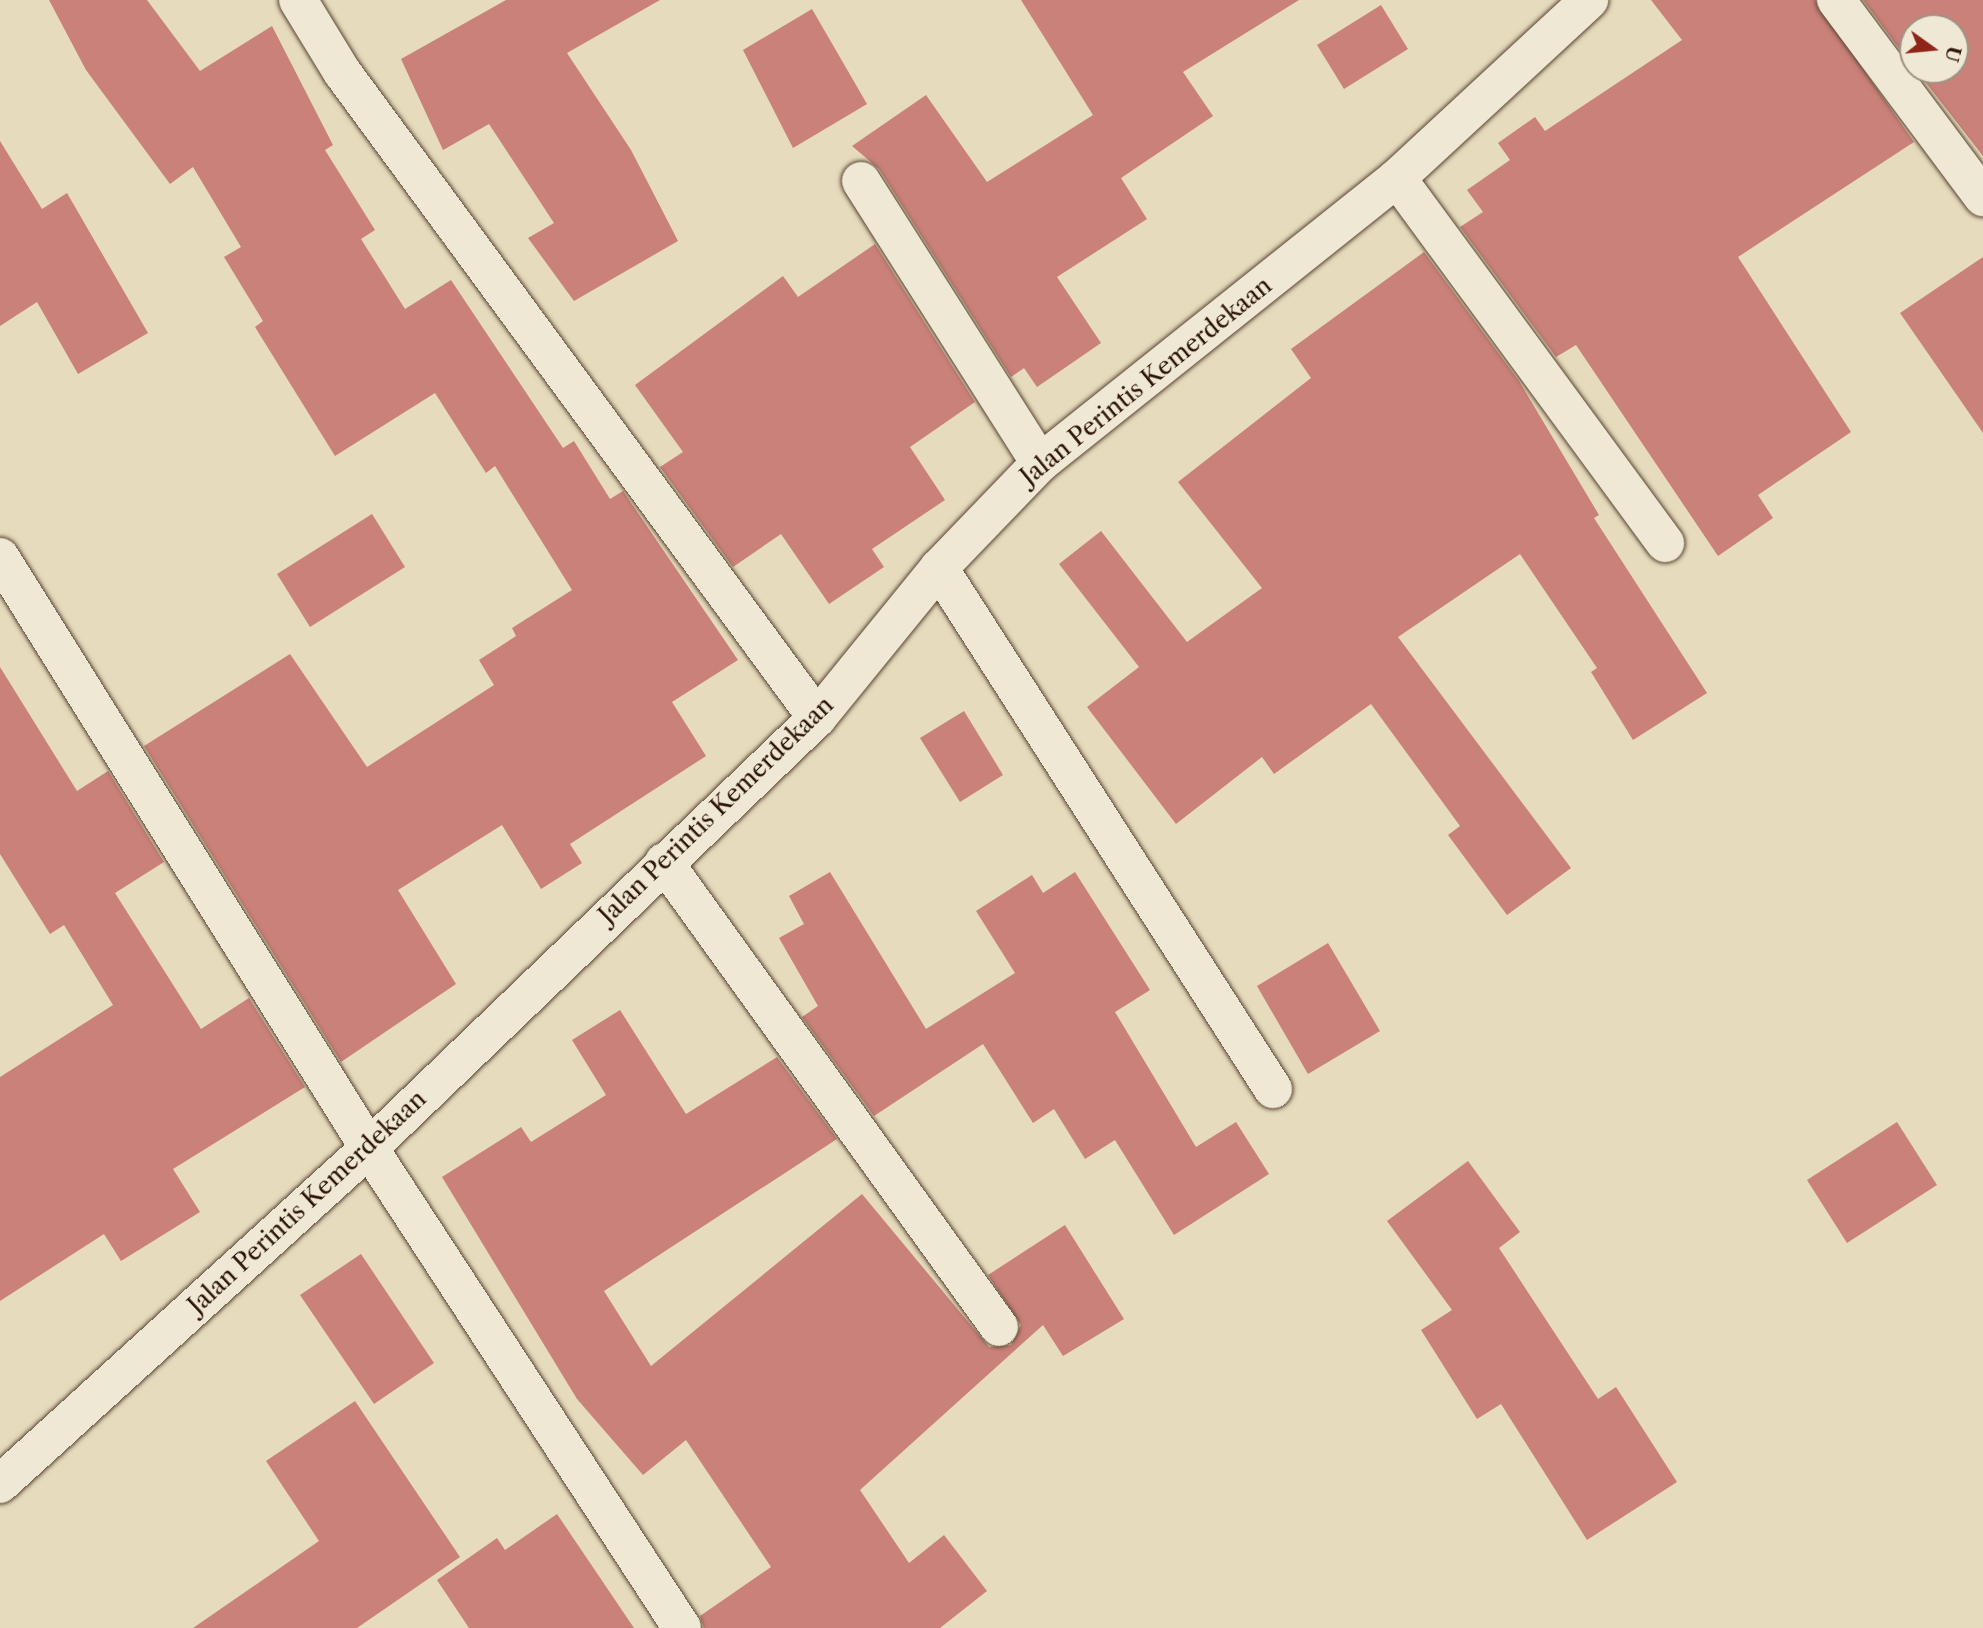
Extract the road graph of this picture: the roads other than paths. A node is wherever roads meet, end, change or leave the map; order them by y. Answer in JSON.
{"nodes":[{"id":1,"x":298,"y":0,"type":"edge"},
{"id":2,"x":1589,"y":0,"type":"edge"},
{"id":3,"x":1836,"y":0,"type":"edge"},
{"id":4,"x":1396,"y":178,"type":"junction"},
{"id":5,"x":861,"y":181,"type":"dead end"},
{"id":6,"x":1983,"y":197,"type":"edge"},
{"id":7,"x":1040,"y":463,"type":"junction"},
{"id":8,"x":1665,"y":543,"type":"dead end"},
{"id":9,"x":0,"y":557,"type":"edge"},
{"id":10,"x":939,"y":568,"type":"junction"},
{"id":11,"x":817,"y":718,"type":"junction"},
{"id":12,"x":664,"y":862,"type":"junction"},
{"id":13,"x":1273,"y":1089,"type":"dead end"},
{"id":14,"x":369,"y":1148,"type":"junction"},
{"id":15,"x":999,"y":1327,"type":"dead end"},
{"id":16,"x":0,"y":1484,"type":"edge"},
{"id":17,"x":682,"y":1628,"type":"edge"}],
"edges":[{"from":1,"to":11,"type":"street"},
{"from":2,"to":4,"type":"street","name":"Jalan Perintis Kemerdekaan"},
{"from":3,"to":6,"type":"street"},
{"from":4,"to":7,"type":"street","name":"Jalan Perintis Kemerdekaan"},
{"from":4,"to":8,"type":"street"},
{"from":5,"to":7,"type":"street"},
{"from":7,"to":10,"type":"street","name":"Jalan Perintis Kemerdekaan"},
{"from":9,"to":14,"type":"street"},
{"from":10,"to":11,"type":"street","name":"Jalan Perintis Kemerdekaan"},
{"from":10,"to":13,"type":"street"},
{"from":11,"to":12,"type":"street","name":"Jalan Perintis Kemerdekaan"},
{"from":12,"to":14,"type":"street","name":"Jalan Perintis Kemerdekaan"},
{"from":12,"to":15,"type":"street"},
{"from":14,"to":16,"type":"street","name":"Jalan Perintis Kemerdekaan"},
{"from":14,"to":17,"type":"street"}]}
